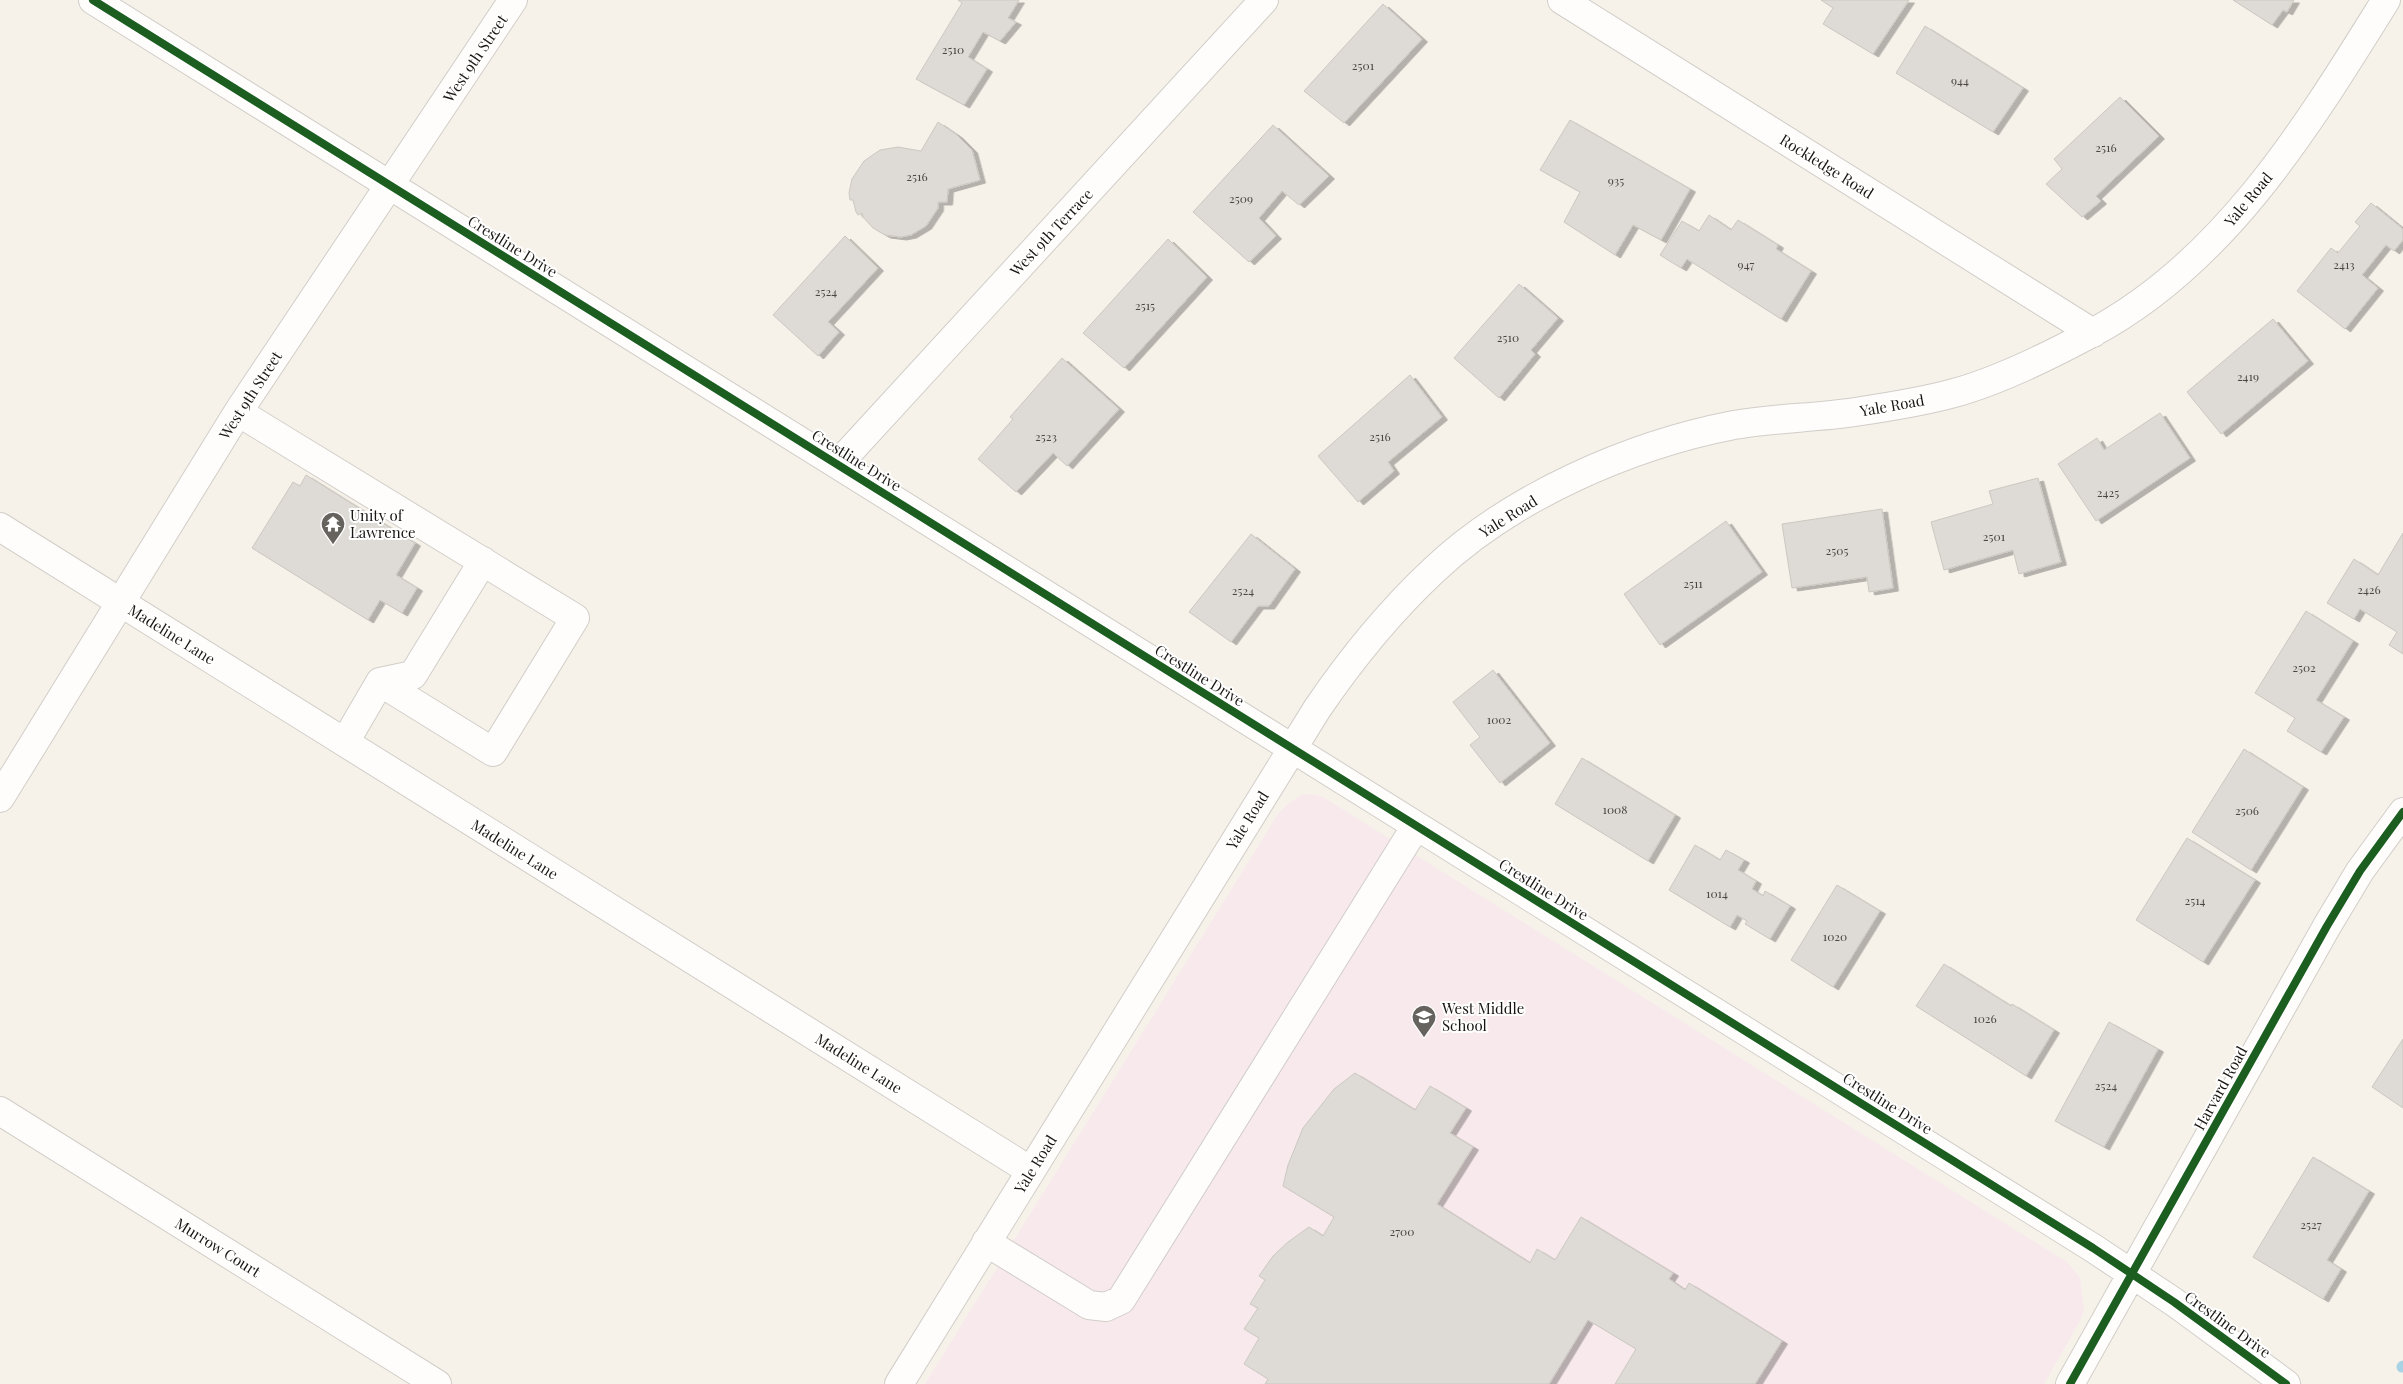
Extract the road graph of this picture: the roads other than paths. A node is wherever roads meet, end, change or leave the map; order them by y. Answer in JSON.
{"nodes":[{"id":1,"x":93,"y":0,"type":"edge"},
{"id":2,"x":513,"y":0,"type":"edge"},
{"id":3,"x":1264,"y":0,"type":"edge"},
{"id":4,"x":1562,"y":0,"type":"edge"},
{"id":5,"x":2386,"y":0,"type":"edge"},
{"id":6,"x":390,"y":185,"type":"junction"},
{"id":7,"x":2093,"y":333,"type":"junction"},
{"id":8,"x":238,"y":412,"type":"junction"},
{"id":9,"x":838,"y":464,"type":"junction"},
{"id":10,"x":0,"y":526,"type":"edge"},
{"id":11,"x":483,"y":561,"type":"junction"},
{"id":12,"x":121,"y":602,"type":"junction"},
{"id":13,"x":380,"y":682,"type":"junction"},
{"id":14,"x":345,"y":742,"type":"junction"},
{"id":15,"x":1292,"y":749,"type":"junction"},
{"id":16,"x":0,"y":798,"type":"edge"},
{"id":17,"x":2403,"y":812,"type":"edge"},
{"id":18,"x":1416,"y":826,"type":"junction"},
{"id":19,"x":0,"y":1111,"type":"edge"},
{"id":20,"x":1031,"y":1171,"type":"junction"},
{"id":21,"x":986,"y":1242,"type":"junction"},
{"id":22,"x":2132,"y":1274,"type":"junction"},
{"id":23,"x":437,"y":1384,"type":"edge"},
{"id":24,"x":899,"y":1384,"type":"edge"},
{"id":25,"x":2070,"y":1384,"type":"edge"},
{"id":26,"x":2286,"y":1384,"type":"edge"}],
"edges":[{"from":1,"to":6,"type":"street","name":"Crestline Drive"},
{"from":2,"to":6,"type":"street","name":"West 9th Street"},
{"from":3,"to":9,"type":"street","name":"West 9th Terrace"},
{"from":4,"to":7,"type":"street","name":"Rockledge Road"},
{"from":5,"to":7,"type":"street","name":"Yale Road"},
{"from":6,"to":8,"type":"street","name":"West 9th Street"},
{"from":6,"to":9,"type":"street","name":"Crestline Drive"},
{"from":7,"to":15,"type":"street","name":"Yale Road"},
{"from":8,"to":11,"type":"street"},
{"from":8,"to":12,"type":"street","name":"West 9th Street"},
{"from":9,"to":15,"type":"street","name":"Crestline Drive"},
{"from":10,"to":12,"type":"street","name":"Madeline Lane"},
{"from":11,"to":13,"type":"street"},
{"from":11,"to":13,"type":"street"},
{"from":12,"to":14,"type":"street","name":"Madeline Lane"},
{"from":12,"to":16,"type":"street","name":"West 9th Street"},
{"from":13,"to":14,"type":"street"},
{"from":14,"to":20,"type":"street","name":"Madeline Lane"},
{"from":15,"to":18,"type":"street","name":"Crestline Drive"},
{"from":15,"to":20,"type":"street","name":"Yale Road"},
{"from":17,"to":22,"type":"street","name":"Harvard Road"},
{"from":18,"to":21,"type":"street"},
{"from":18,"to":22,"type":"street","name":"Crestline Drive"},
{"from":19,"to":23,"type":"street","name":"Murrow Court"},
{"from":20,"to":21,"type":"street","name":"Yale Road"},
{"from":21,"to":24,"type":"street","name":"Yale Road"},
{"from":22,"to":25,"type":"street","name":"Harvard Road"},
{"from":22,"to":26,"type":"street","name":"Crestline Drive"}]}
